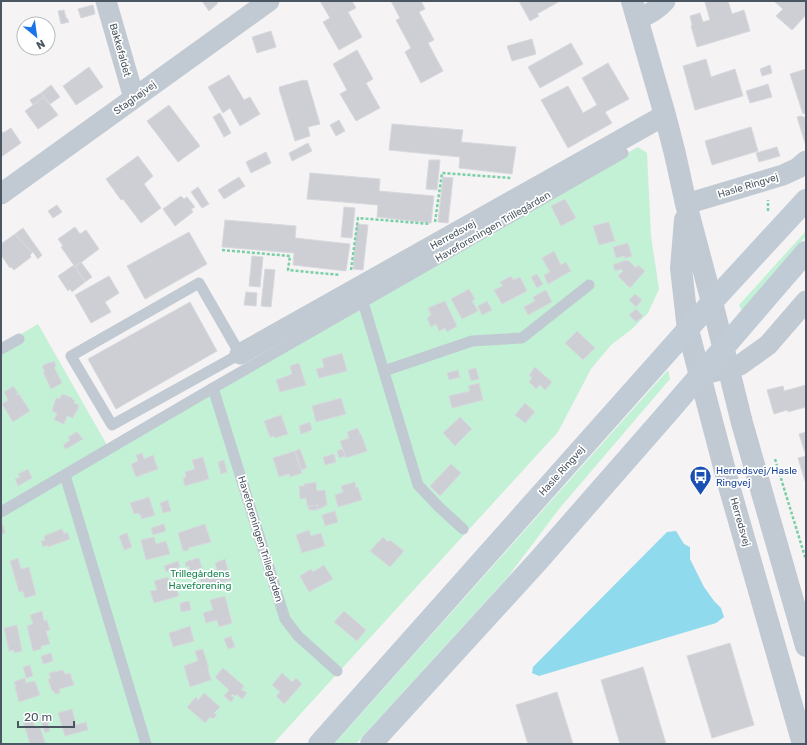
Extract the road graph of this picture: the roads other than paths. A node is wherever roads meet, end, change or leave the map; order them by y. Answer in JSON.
{"nodes":[{"id":1,"x":106,"y":1,"type":"edge"},
{"id":2,"x":268,"y":1,"type":"edge"},
{"id":3,"x":665,"y":1,"type":"edge"},
{"id":4,"x":634,"y":10,"type":"edge"},
{"id":5,"x":134,"y":98,"type":"junction"},
{"id":6,"x":665,"y":116,"type":"junction"},
{"id":7,"x":623,"y":153,"type":"dead end"},
{"id":8,"x":806,"y":161,"type":"edge"},
{"id":9,"x":1,"y":194,"type":"edge"},
{"id":10,"x":806,"y":200,"type":"edge"},
{"id":11,"x":686,"y":204,"type":"junction"},
{"id":12,"x":806,"y":252,"type":"edge"},
{"id":13,"x":589,"y":285,"type":"dead end"},
{"id":14,"x":806,"y":301,"type":"edge"},
{"id":15,"x":364,"y":302,"type":"junction"},
{"id":16,"x":712,"y":302,"type":"junction"},
{"id":17,"x":688,"y":330,"type":"junction"},
{"id":18,"x":19,"y":338,"type":"dead end"},
{"id":19,"x":1,"y":349,"type":"edge"},
{"id":20,"x":240,"y":354,"type":"junction"},
{"id":21,"x":726,"y":358,"type":"junction"},
{"id":22,"x":384,"y":371,"type":"junction"},
{"id":23,"x":700,"y":376,"type":"junction"},
{"id":24,"x":213,"y":388,"type":"junction"},
{"id":25,"x":65,"y":475,"type":"junction"},
{"id":26,"x":1,"y":512,"type":"edge"},
{"id":27,"x":463,"y":529,"type":"dead end"},
{"id":28,"x":806,"y":646,"type":"edge"},
{"id":29,"x":337,"y":671,"type":"dead end"},
{"id":30,"x":146,"y":744,"type":"edge"},
{"id":31,"x":319,"y":744,"type":"edge"},
{"id":32,"x":371,"y":744,"type":"edge"},
{"id":33,"x":803,"y":744,"type":"edge"}],
"edges":[{"from":1,"to":5,"type":"street","name":"Bakkefaldet"},
{"from":2,"to":5,"type":"street","name":"Staghøjvej"},
{"from":3,"to":4,"type":"street"},
{"from":4,"to":6,"type":"street","name":"Herredsvej"},
{"from":5,"to":9,"type":"street","name":"Staghøjvej"},
{"from":6,"to":11,"type":"street","name":"Herredsvej"},
{"from":6,"to":20,"type":"street","name":"Herredsvej"},
{"from":7,"to":15,"type":"lane","name":"Haveforeningen Trillegården"},
{"from":8,"to":11,"type":"street","name":"Hasle Ringvej"},
{"from":10,"to":16,"type":"main road","name":"Hasle Ringvej"},
{"from":11,"to":16,"type":"street","name":"Herredsvej"},
{"from":11,"to":17,"type":"street","name":"Herredsvej"},
{"from":12,"to":21,"type":"main road"},
{"from":13,"to":22,"type":"lane"},
{"from":14,"to":21,"type":"street"},
{"from":15,"to":22,"type":"lane"},
{"from":15,"to":24,"type":"lane","name":"Haveforeningen Trillegården"},
{"from":16,"to":17,"type":"main road","name":"Hasle Ringvej"},
{"from":16,"to":21,"type":"street","name":"Herredsvej"},
{"from":17,"to":23,"type":"street","name":"Herredsvej"},
{"from":17,"to":31,"type":"main road","name":"Hasle Ringvej"},
{"from":18,"to":19,"type":"lane"},
{"from":20,"to":20,"type":"lane"},
{"from":21,"to":23,"type":"main road"},
{"from":21,"to":28,"type":"street","name":"Herredsvej"},
{"from":22,"to":27,"type":"lane"},
{"from":23,"to":32,"type":"main road"},
{"from":23,"to":33,"type":"street","name":"Herredsvej"},
{"from":24,"to":25,"type":"lane","name":"Haveforeningen Trillegården"},
{"from":24,"to":29,"type":"lane","name":"Haveforeningen Trillegården"},
{"from":25,"to":26,"type":"lane","name":"Haveforeningen Trillegården"},
{"from":25,"to":30,"type":"lane"}]}
